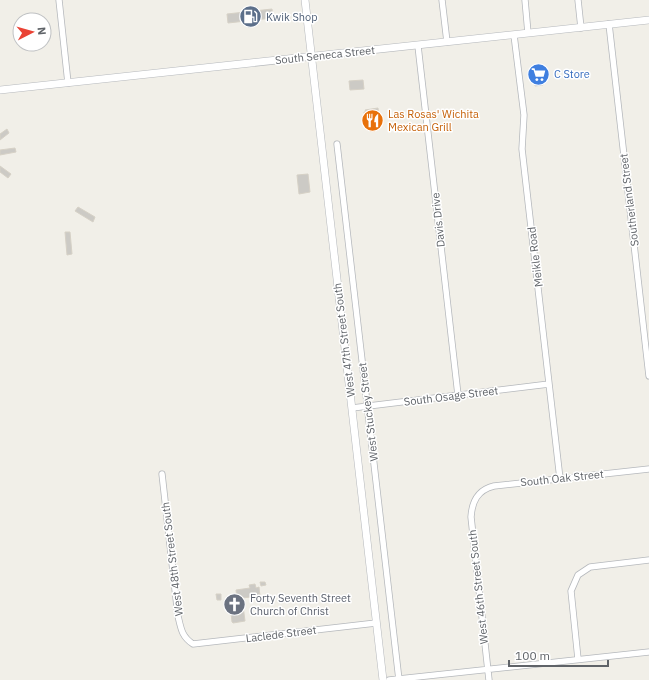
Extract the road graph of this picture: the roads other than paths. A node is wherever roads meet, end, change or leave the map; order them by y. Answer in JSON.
{"nodes":[{"id":1,"x":59,"y":0,"type":"edge"},
{"id":2,"x":305,"y":0,"type":"edge"},
{"id":3,"x":442,"y":0,"type":"edge"},
{"id":4,"x":525,"y":0,"type":"edge"},
{"id":5,"x":578,"y":0,"type":"edge"},
{"id":6,"x":649,"y":20,"type":"edge"},
{"id":7,"x":609,"y":24,"type":"junction"},
{"id":8,"x":581,"y":28,"type":"junction"},
{"id":9,"x":528,"y":33,"type":"junction"},
{"id":10,"x":514,"y":34,"type":"junction"},
{"id":11,"x":447,"y":42,"type":"junction"},
{"id":12,"x":418,"y":46,"type":"junction"},
{"id":13,"x":311,"y":57,"type":"junction"},
{"id":14,"x":68,"y":83,"type":"junction"},
{"id":15,"x":0,"y":90,"type":"edge"},
{"id":16,"x":337,"y":144,"type":"dead end"},
{"id":17,"x":649,"y":376,"type":"edge"},
{"id":18,"x":549,"y":384,"type":"junction"},
{"id":19,"x":458,"y":395,"type":"junction"},
{"id":20,"x":368,"y":406,"type":"junction"},
{"id":21,"x":352,"y":408,"type":"junction"},
{"id":22,"x":649,"y":469,"type":"edge"},
{"id":23,"x":162,"y":474,"type":"dead end"},
{"id":24,"x":560,"y":478,"type":"junction"},
{"id":25,"x":478,"y":495,"type":"joint"},
{"id":26,"x":649,"y":560,"type":"edge"},
{"id":27,"x":376,"y":623,"type":"junction"},
{"id":28,"x":188,"y":640,"type":"joint"},
{"id":29,"x":649,"y":652,"type":"edge"},
{"id":30,"x":578,"y":660,"type":"junction"},
{"id":31,"x":488,"y":669,"type":"junction"},
{"id":32,"x":398,"y":679,"type":"edge"},
{"id":33,"x":383,"y":680,"type":"edge"},
{"id":34,"x":389,"y":680,"type":"edge"},
{"id":35,"x":489,"y":680,"type":"edge"}],
"edges":[{"from":1,"to":14,"type":"street"},
{"from":2,"to":13,"type":"street","name":"West 47th Street South"},
{"from":3,"to":11,"type":"street"},
{"from":4,"to":9,"type":"street"},
{"from":5,"to":8,"type":"street"},
{"from":6,"to":7,"type":"street","name":"South Seneca Street"},
{"from":7,"to":8,"type":"street","name":"South Seneca Street"},
{"from":7,"to":17,"type":"street","name":"Southerland Street"},
{"from":8,"to":9,"type":"street","name":"South Seneca Street"},
{"from":9,"to":10,"type":"street","name":"South Seneca Street"},
{"from":10,"to":11,"type":"street","name":"South Seneca Street"},
{"from":10,"to":18,"type":"street","name":"Meikle Road"},
{"from":11,"to":12,"type":"street","name":"South Seneca Street"},
{"from":12,"to":13,"type":"street","name":"South Seneca Street"},
{"from":12,"to":19,"type":"street","name":"Davis Drive"},
{"from":13,"to":14,"type":"street","name":"South Seneca Street"},
{"from":13,"to":21,"type":"street","name":"West 47th Street South"},
{"from":14,"to":15,"type":"street","name":"South Seneca Street"},
{"from":16,"to":20,"type":"street","name":"West Stuckey Street"},
{"from":18,"to":19,"type":"street","name":"South Osage Street"},
{"from":18,"to":24,"type":"street","name":"Meikle Road"},
{"from":19,"to":20,"type":"street","name":"South Osage Street"},
{"from":20,"to":21,"type":"street","name":"South Osage Street"},
{"from":20,"to":32,"type":"street","name":"West Stuckey Street"},
{"from":21,"to":27,"type":"street","name":"West 47th Street South"},
{"from":22,"to":24,"type":"street","name":"South Oak Street"},
{"from":23,"to":28,"type":"street","name":"West 48th Street South"},
{"from":24,"to":25,"type":"street","name":"South Oak Street"},
{"from":25,"to":31,"type":"street","name":"West 46th Street South"},
{"from":26,"to":30,"type":"street"},
{"from":27,"to":28,"type":"street","name":"Laclede Street"},
{"from":27,"to":33,"type":"street","name":"West 47th Street South"},
{"from":29,"to":30,"type":"street"},
{"from":30,"to":31,"type":"street"},
{"from":31,"to":32,"type":"street"},
{"from":31,"to":35,"type":"street","name":"West 46th Street South"},
{"from":32,"to":34,"type":"street"}]}
